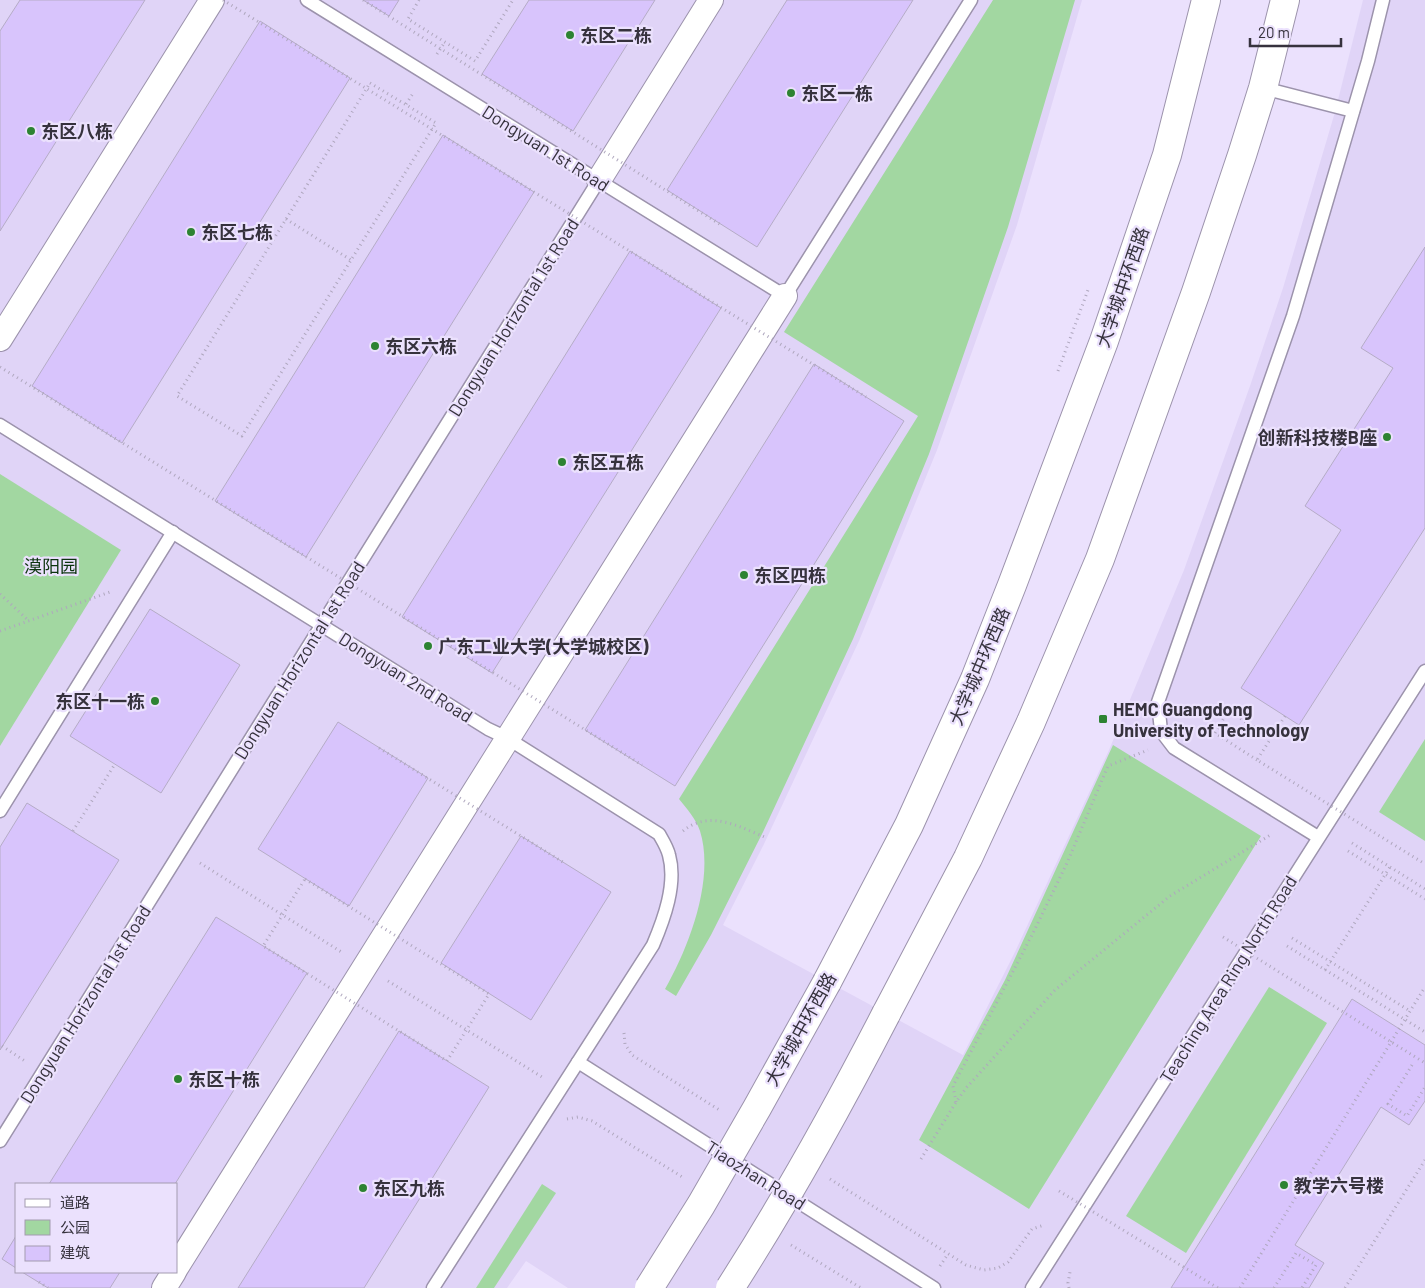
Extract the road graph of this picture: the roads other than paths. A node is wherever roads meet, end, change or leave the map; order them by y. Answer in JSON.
{"nodes":[{"id":1,"x":212,"y":0,"type":"edge"},
{"id":2,"x":307,"y":0,"type":"edge"},
{"id":3,"x":711,"y":0,"type":"edge"},
{"id":4,"x":971,"y":0,"type":"edge"},
{"id":5,"x":1206,"y":0,"type":"edge"},
{"id":6,"x":1285,"y":0,"type":"edge"},
{"id":7,"x":1383,"y":0,"type":"edge"},
{"id":8,"x":1263,"y":88,"type":"junction"},
{"id":9,"x":1353,"y":112,"type":"junction"},
{"id":10,"x":599,"y":180,"type":"junction"},
{"id":11,"x":785,"y":296,"type":"junction"},
{"id":12,"x":0,"y":339,"type":"edge"},
{"id":13,"x":0,"y":425,"type":"edge"},
{"id":14,"x":174,"y":532,"type":"junction"},
{"id":15,"x":322,"y":624,"type":"junction"},
{"id":16,"x":1425,"y":671,"type":"edge"},
{"id":17,"x":506,"y":738,"type":"junction"},
{"id":18,"x":0,"y":811,"type":"edge"},
{"id":19,"x":1318,"y":836,"type":"junction"},
{"id":20,"x":578,"y":1062,"type":"junction"},
{"id":21,"x":0,"y":1141,"type":"edge"},
{"id":22,"x":178,"y":1265,"type":"edge"},
{"id":23,"x":173,"y":1273,"type":"edge"},
{"id":24,"x":164,"y":1288,"type":"edge"},
{"id":25,"x":433,"y":1288,"type":"edge"},
{"id":26,"x":649,"y":1288,"type":"edge"},
{"id":27,"x":730,"y":1288,"type":"edge"},
{"id":28,"x":934,"y":1288,"type":"edge"},
{"id":29,"x":1032,"y":1288,"type":"edge"}],
"edges":[{"from":1,"to":12,"type":"street"},
{"from":2,"to":10,"type":"lane","name":"Dongyuan 1st Road"},
{"from":3,"to":10,"type":"street"},
{"from":4,"to":11,"type":"lane"},
{"from":5,"to":26,"type":"main road","name":"大学城中环西路","bridge":true},
{"from":6,"to":8,"type":"main road"},
{"from":7,"to":9,"type":"lane"},
{"from":8,"to":9,"type":"lane"},
{"from":8,"to":27,"type":"main road","bridge":true},
{"from":9,"to":19,"type":"lane"},
{"from":10,"to":11,"type":"lane","name":"Dongyuan 1st Road"},
{"from":10,"to":15,"type":"lane","name":"Dongyuan Horizontal 1st Road"},
{"from":11,"to":17,"type":"street"},
{"from":13,"to":14,"type":"lane","name":"Dongyuan 2nd Road"},
{"from":14,"to":15,"type":"lane","name":"Dongyuan 2nd Road"},
{"from":14,"to":18,"type":"lane"},
{"from":15,"to":17,"type":"lane","name":"Dongyuan 2nd Road"},
{"from":15,"to":21,"type":"lane","name":"Dongyuan Horizontal 1st Road"},
{"from":16,"to":19,"type":"lane","name":"Teaching Area Ring North Road"},
{"from":17,"to":20,"type":"lane","name":"Dongyuan 2nd Road"},
{"from":17,"to":22,"type":"street"},
{"from":19,"to":29,"type":"lane","name":"Teaching Area Ring North Road"},
{"from":20,"to":25,"type":"lane"},
{"from":20,"to":28,"type":"lane","name":"Tiaozhan Road"},
{"from":23,"to":24,"type":"street"}]}
